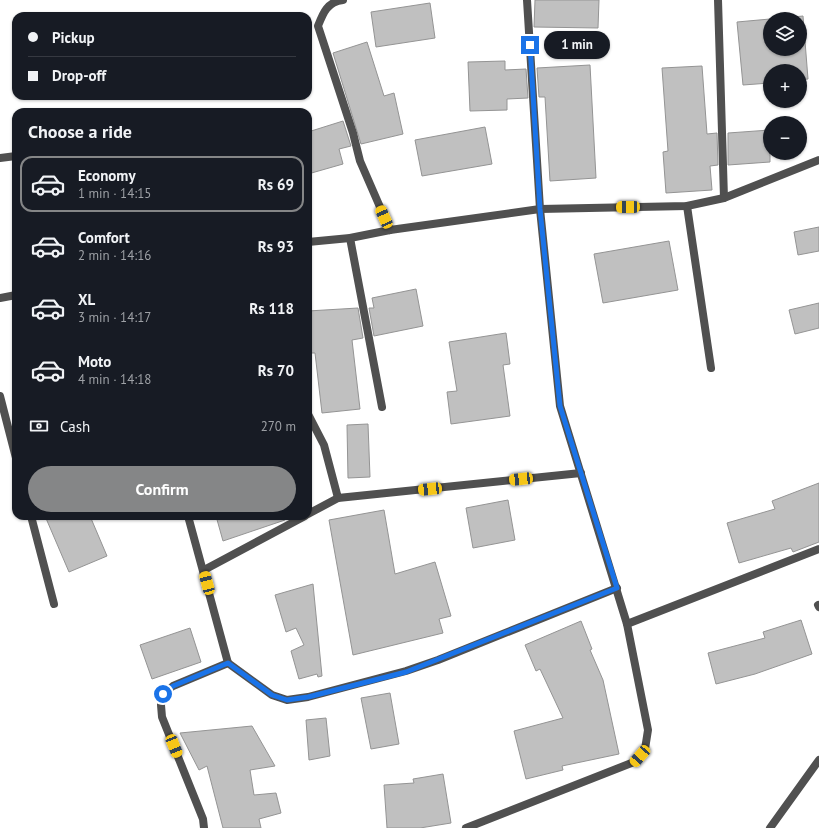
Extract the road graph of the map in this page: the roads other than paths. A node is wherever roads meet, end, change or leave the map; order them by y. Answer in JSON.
{"nodes":[{"id":1,"x":342,"y":0,"type":"edge"},
{"id":2,"x":527,"y":0,"type":"edge"},
{"id":3,"x":718,"y":0,"type":"edge"},
{"id":4,"x":12,"y":156,"type":"edge"},
{"id":5,"x":0,"y":158,"type":"edge"},
{"id":6,"x":819,"y":160,"type":"edge"},
{"id":7,"x":724,"y":198,"type":"junction"},
{"id":8,"x":687,"y":206,"type":"junction"},
{"id":9,"x":540,"y":209,"type":"junction"},
{"id":10,"x":390,"y":230,"type":"junction"},
{"id":11,"x":350,"y":238,"type":"junction"},
{"id":12,"x":312,"y":242,"type":"edge"},
{"id":13,"x":12,"y":296,"type":"edge"},
{"id":14,"x":0,"y":298,"type":"edge"},
{"id":15,"x":711,"y":368,"type":"dead end"},
{"id":16,"x":0,"y":396,"type":"edge"},
{"id":17,"x":382,"y":407,"type":"dead end"},
{"id":18,"x":312,"y":422,"type":"edge"},
{"id":19,"x":12,"y":442,"type":"edge"},
{"id":20,"x":582,"y":473,"type":"junction"},
{"id":21,"x":338,"y":498,"type":"junction"},
{"id":22,"x":312,"y":512,"type":"edge"},
{"id":23,"x":32,"y":520,"type":"edge"},
{"id":24,"x":189,"y":520,"type":"edge"},
{"id":25,"x":298,"y":520,"type":"edge"},
{"id":26,"x":819,"y":549,"type":"edge"},
{"id":27,"x":204,"y":570,"type":"junction"},
{"id":28,"x":617,"y":588,"type":"junction"},
{"id":29,"x":54,"y":604,"type":"dead end"},
{"id":30,"x":627,"y":624,"type":"junction"},
{"id":31,"x":228,"y":663,"type":"junction"},
{"id":32,"x":819,"y":760,"type":"edge"},
{"id":33,"x":204,"y":828,"type":"edge"},
{"id":34,"x":466,"y":828,"type":"edge"},
{"id":35,"x":770,"y":828,"type":"edge"}],
"edges":[{"from":1,"to":10,"type":"street"},
{"from":2,"to":9,"type":"street"},
{"from":3,"to":7,"type":"street"},
{"from":4,"to":5,"type":"street"},
{"from":6,"to":7,"type":"street"},
{"from":7,"to":8,"type":"street"},
{"from":8,"to":9,"type":"street"},
{"from":8,"to":15,"type":"street"},
{"from":9,"to":10,"type":"street"},
{"from":9,"to":20,"type":"street"},
{"from":10,"to":11,"type":"street"},
{"from":11,"to":12,"type":"street"},
{"from":11,"to":17,"type":"street"},
{"from":13,"to":14,"type":"street"},
{"from":16,"to":19,"type":"street"},
{"from":18,"to":21,"type":"street"},
{"from":20,"to":21,"type":"street"},
{"from":20,"to":28,"type":"street"},
{"from":21,"to":22,"type":"street"},
{"from":23,"to":29,"type":"street"},
{"from":24,"to":27,"type":"street"},
{"from":25,"to":27,"type":"street"},
{"from":26,"to":30,"type":"street"},
{"from":27,"to":31,"type":"street"},
{"from":28,"to":30,"type":"street"},
{"from":28,"to":31,"type":"street"},
{"from":30,"to":34,"type":"street"},
{"from":31,"to":33,"type":"street"},
{"from":32,"to":35,"type":"street"}]}
